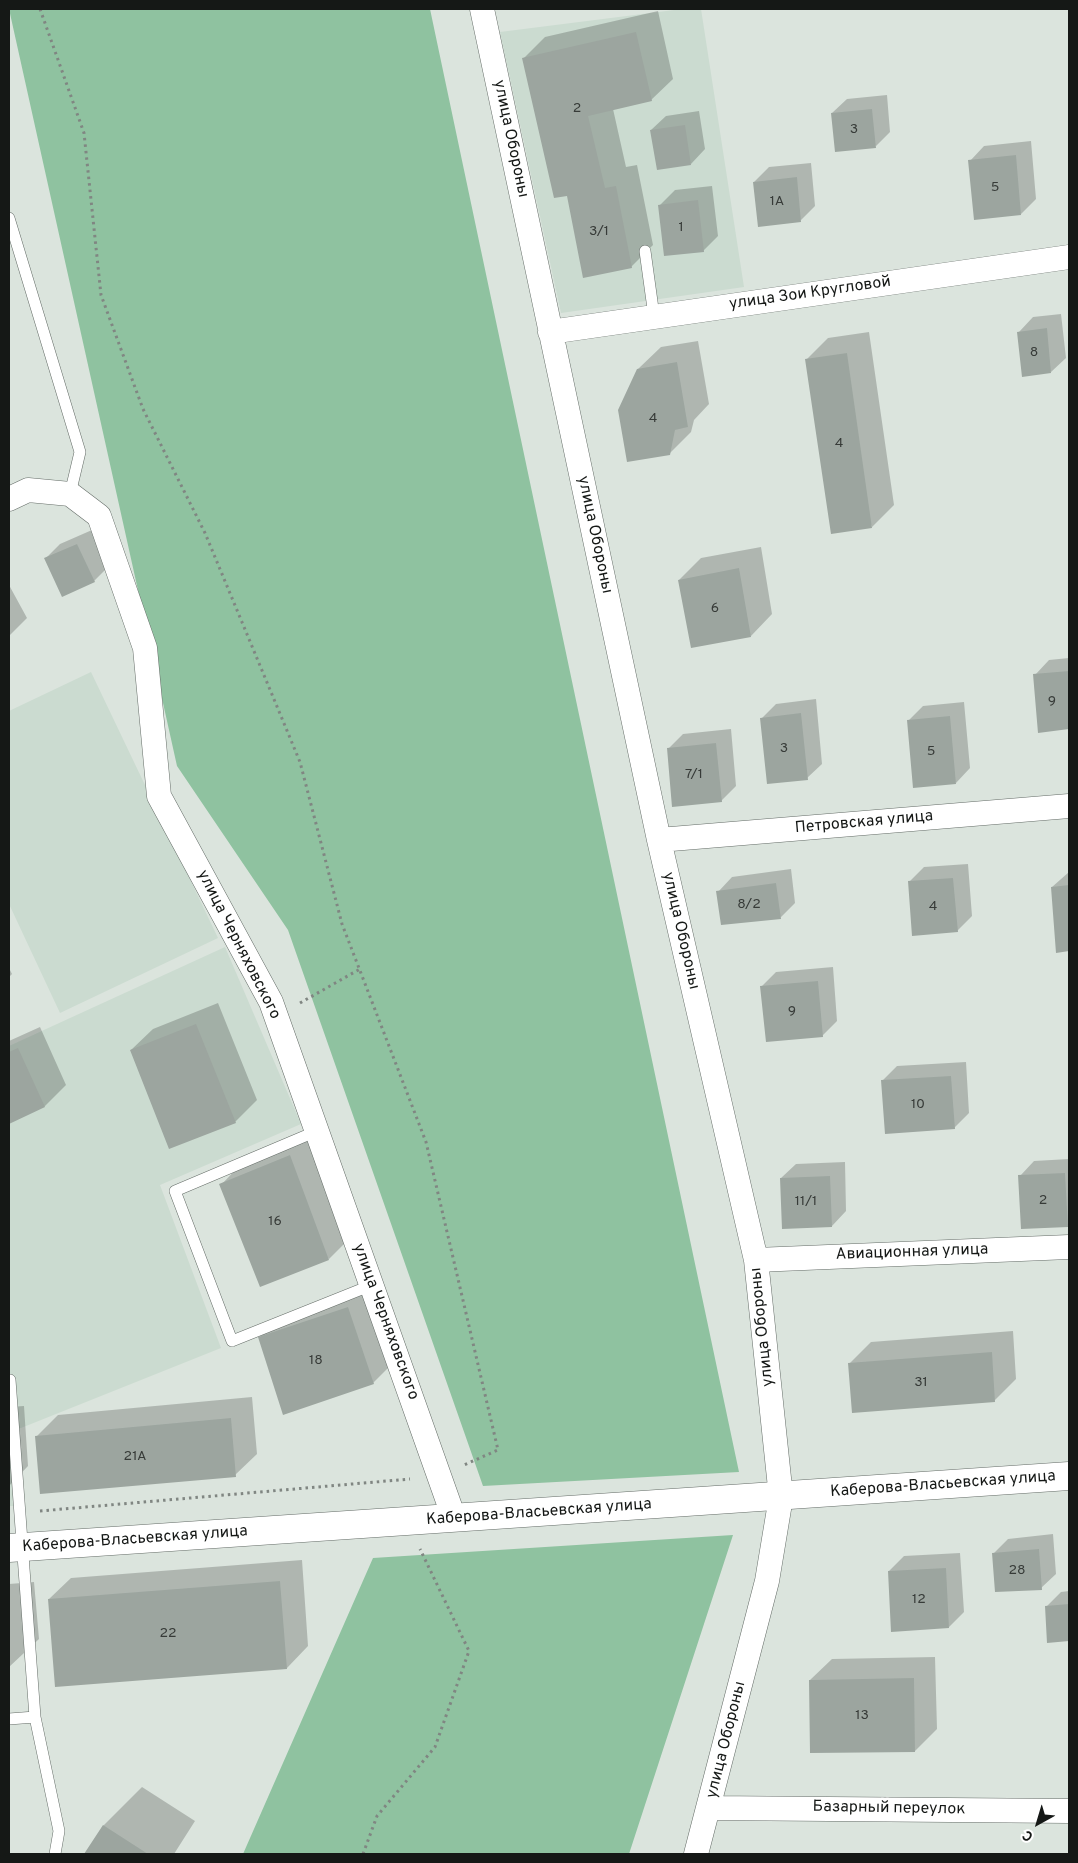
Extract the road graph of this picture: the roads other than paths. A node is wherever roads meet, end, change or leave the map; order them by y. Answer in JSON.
{"nodes":[{"id":1,"x":482,"y":9,"type":"edge"},
{"id":2,"x":9,"y":218,"type":"edge"},
{"id":3,"x":645,"y":251,"type":"dead end"},
{"id":4,"x":1069,"y":257,"type":"edge"},
{"id":5,"x":654,"y":316,"type":"junction"},
{"id":6,"x":550,"y":332,"type":"junction"},
{"id":7,"x":70,"y":494,"type":"junction"},
{"id":8,"x":9,"y":499,"type":"edge"},
{"id":9,"x":1069,"y":806,"type":"edge"},
{"id":10,"x":660,"y":840,"type":"junction"},
{"id":11,"x":317,"y":1131,"type":"junction"},
{"id":12,"x":1069,"y":1247,"type":"edge"},
{"id":13,"x":756,"y":1260,"type":"junction"},
{"id":14,"x":372,"y":1285,"type":"junction"},
{"id":15,"x":10,"y":1380,"type":"edge"},
{"id":16,"x":1069,"y":1476,"type":"edge"},
{"id":17,"x":781,"y":1497,"type":"junction"},
{"id":18,"x":454,"y":1518,"type":"junction"},
{"id":19,"x":16,"y":1548,"type":"edge"},
{"id":20,"x":35,"y":1717,"type":"junction"},
{"id":21,"x":9,"y":1719,"type":"edge"},
{"id":22,"x":709,"y":1808,"type":"junction"},
{"id":23,"x":1069,"y":1811,"type":"edge"},
{"id":24,"x":55,"y":1854,"type":"edge"},
{"id":25,"x":696,"y":1854,"type":"edge"}],
"edges":[{"from":1,"to":6,"type":"street","name":"улица Обороны"},
{"from":2,"to":7,"type":"lane"},
{"from":3,"to":5,"type":"lane"},
{"from":4,"to":5,"type":"street","name":"улица Зои Кругловой"},
{"from":5,"to":6,"type":"street","name":"улица Зои Кругловой"},
{"from":6,"to":10,"type":"street","name":"улица Обороны"},
{"from":7,"to":8,"type":"street"},
{"from":7,"to":11,"type":"street","name":"улица Черняховского"},
{"from":9,"to":10,"type":"street","name":"Петровская улица"},
{"from":10,"to":13,"type":"street","name":"улица Обороны"},
{"from":11,"to":14,"type":"street","name":"улица Черняховского"},
{"from":11,"to":14,"type":"lane"},
{"from":12,"to":13,"type":"street","name":"Авиационная улица"},
{"from":13,"to":17,"type":"street","name":"улица Обороны"},
{"from":14,"to":18,"type":"street","name":"улица Черняховского"},
{"from":15,"to":19,"type":"lane"},
{"from":16,"to":17,"type":"main road","name":"Каберова-Власьевская улица"},
{"from":17,"to":18,"type":"main road","name":"Каберова-Власьевская улица"},
{"from":17,"to":22,"type":"street","name":"улица Обороны"},
{"from":18,"to":19,"type":"main road","name":"Каберова-Власьевская улица"},
{"from":19,"to":20,"type":"lane"},
{"from":20,"to":21,"type":"lane"},
{"from":20,"to":24,"type":"lane"},
{"from":22,"to":23,"type":"street","name":"Базарный переулок"},
{"from":22,"to":25,"type":"street","name":"улица Обороны"}]}
